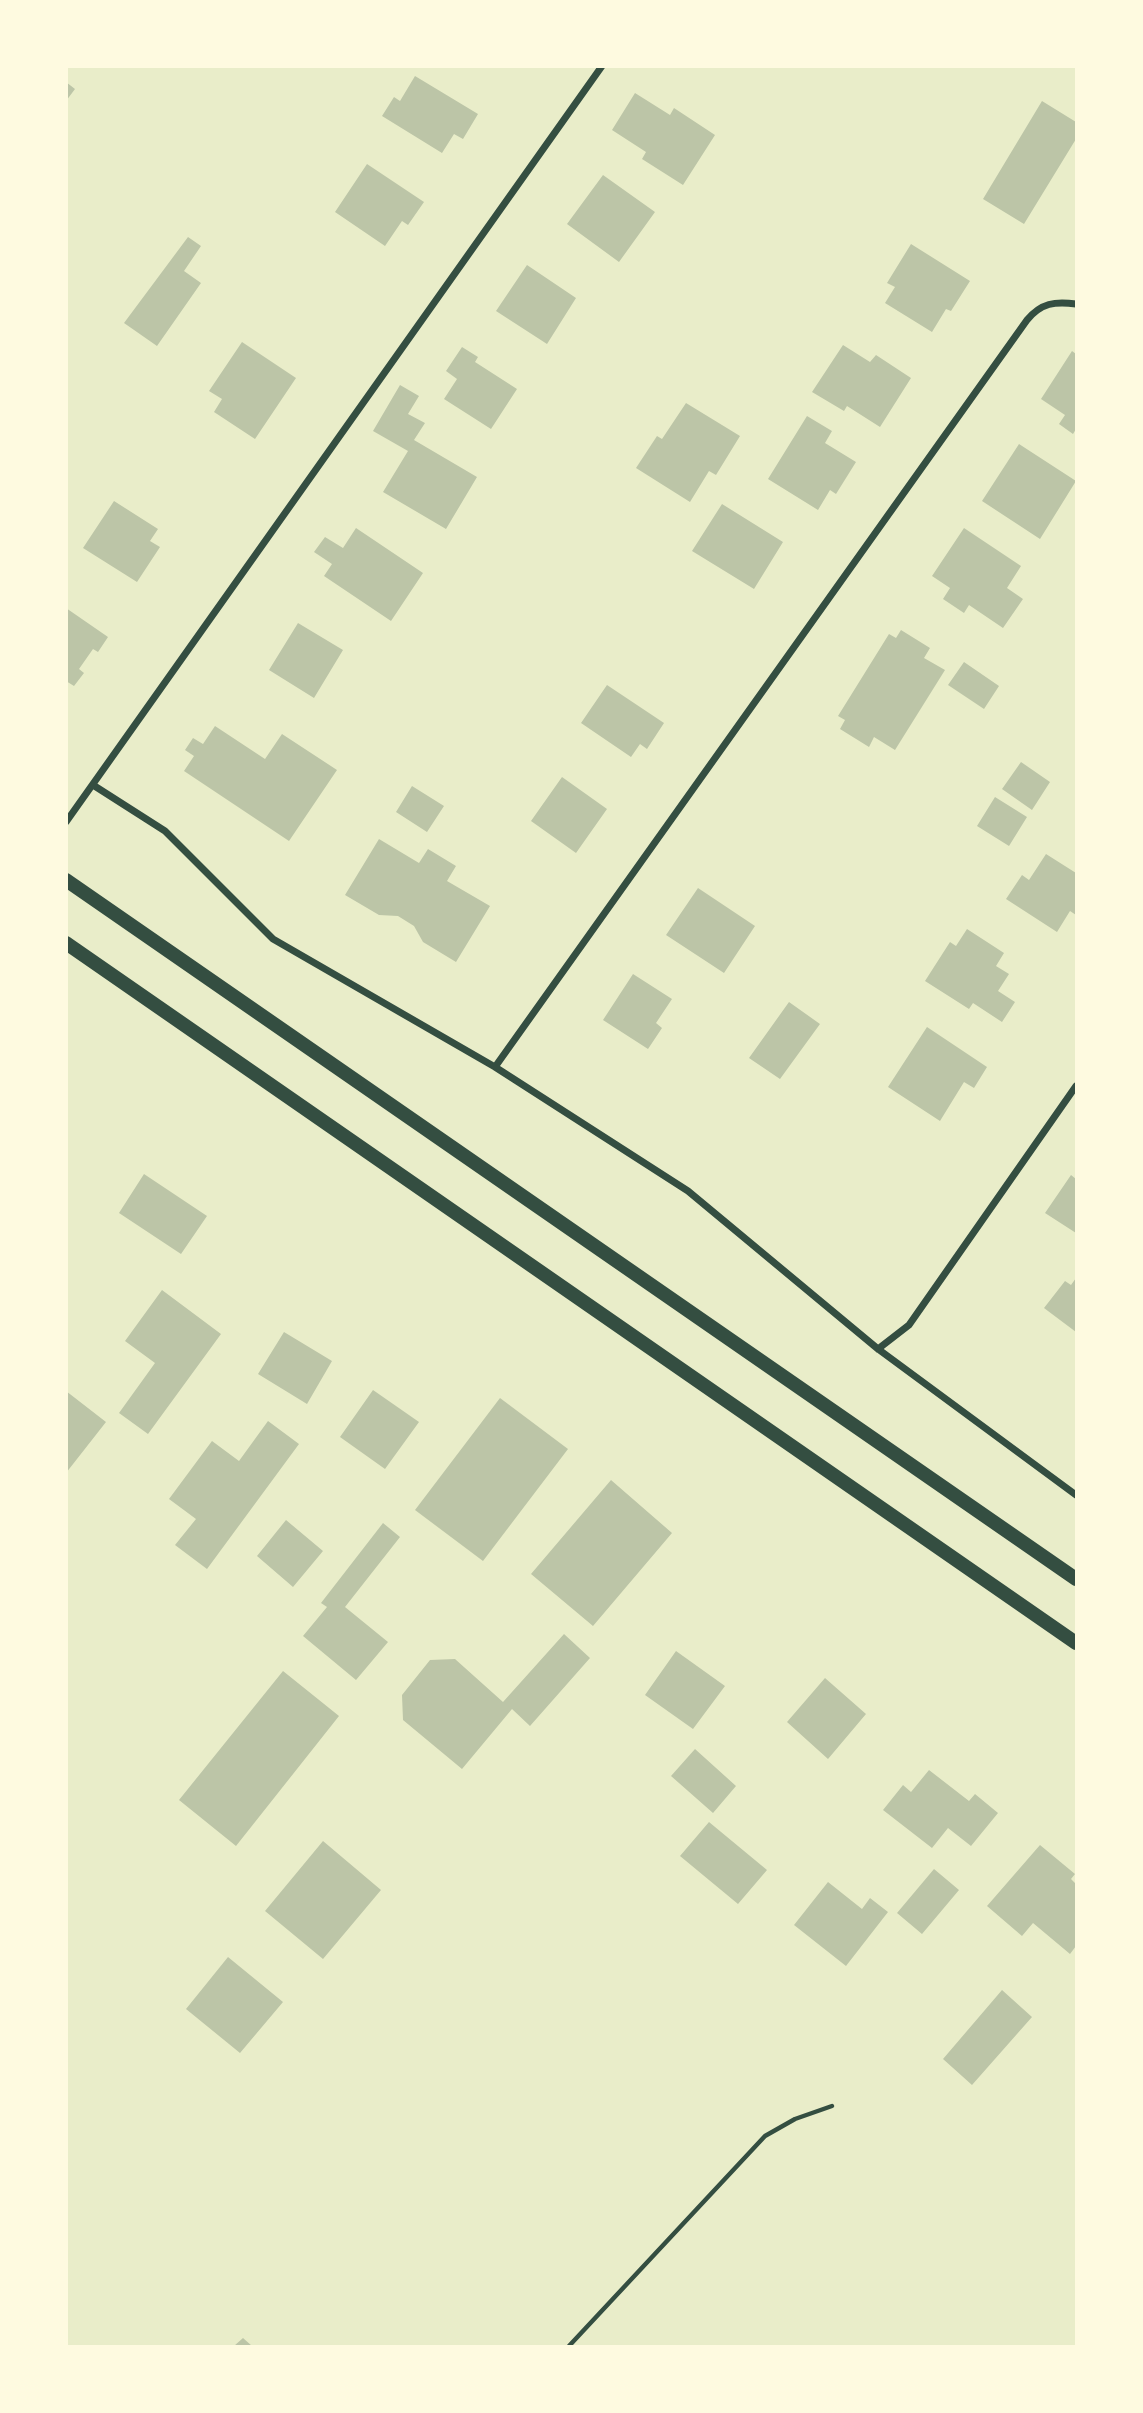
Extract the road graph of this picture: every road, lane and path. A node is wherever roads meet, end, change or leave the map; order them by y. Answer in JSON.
{"nodes":[{"id":1,"x":602,"y":66,"type":"edge"},
{"id":2,"x":1076,"y":304,"type":"edge"},
{"id":3,"x":93,"y":785,"type":"junction"},
{"id":4,"x":66,"y":821,"type":"edge"},
{"id":5,"x":66,"y":880,"type":"edge"},
{"id":6,"x":66,"y":943,"type":"edge"},
{"id":7,"x":495,"y":1067,"type":"junction"},
{"id":8,"x":1076,"y":1086,"type":"edge"},
{"id":9,"x":878,"y":1349,"type":"junction"},
{"id":10,"x":1076,"y":1495,"type":"edge"},
{"id":11,"x":1076,"y":1579,"type":"edge"},
{"id":12,"x":1076,"y":1643,"type":"edge"},
{"id":13,"x":832,"y":2106,"type":"dead end"},
{"id":14,"x":569,"y":2347,"type":"edge"}],
"edges":[{"from":1,"to":3,"type":"street"},
{"from":2,"to":7,"type":"street"},
{"from":3,"to":4,"type":"street"},
{"from":3,"to":7,"type":"street"},
{"from":5,"to":11,"type":"main road"},
{"from":6,"to":12,"type":"main road"},
{"from":7,"to":9,"type":"street"},
{"from":8,"to":9,"type":"street"},
{"from":9,"to":10,"type":"street"},
{"from":13,"to":14,"type":"path"}]}
